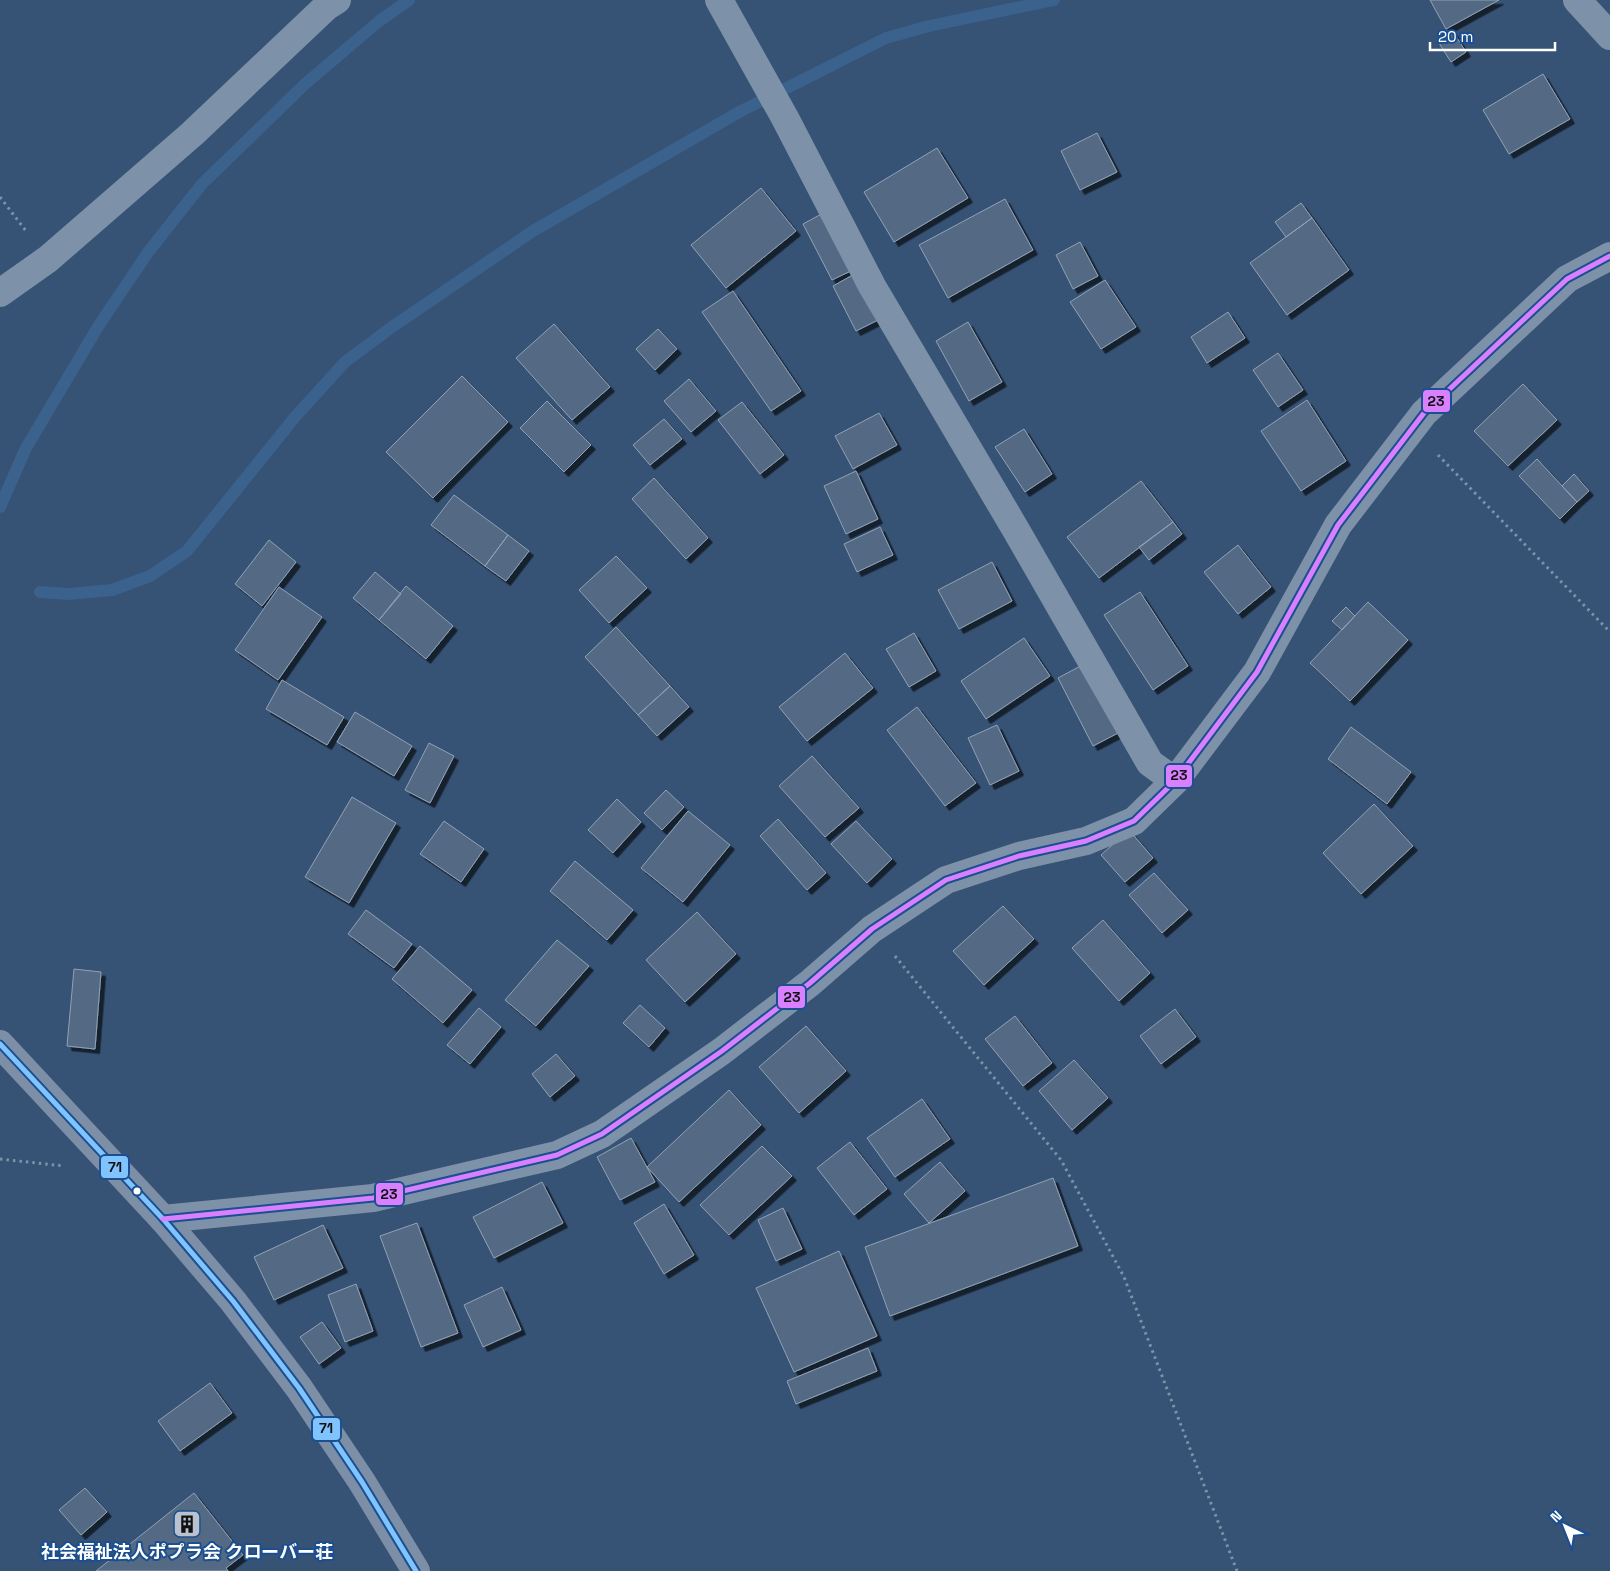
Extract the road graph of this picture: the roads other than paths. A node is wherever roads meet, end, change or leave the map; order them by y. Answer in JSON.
{"nodes":[{"id":1,"x":337,"y":0,"type":"edge"},
{"id":2,"x":718,"y":0,"type":"edge"},
{"id":3,"x":1577,"y":0,"type":"edge"},
{"id":4,"x":1610,"y":36,"type":"edge"},
{"id":5,"x":1610,"y":256,"type":"edge"},
{"id":6,"x":0,"y":293,"type":"edge"},
{"id":7,"x":1176,"y":781,"type":"junction"},
{"id":8,"x":0,"y":1044,"type":"edge"},
{"id":9,"x":163,"y":1219,"type":"junction"},
{"id":10,"x":416,"y":1571,"type":"edge"}],
"edges":[{"from":1,"to":6,"type":"street"},
{"from":2,"to":7,"type":"street"},
{"from":3,"to":4,"type":"street"},
{"from":5,"to":7,"type":"street"},
{"from":7,"to":9,"type":"street"},
{"from":8,"to":9,"type":"main road"},
{"from":9,"to":10,"type":"main road"}]}
